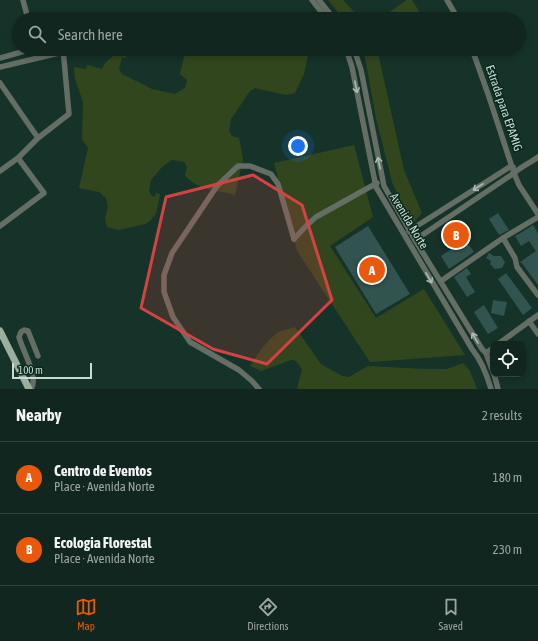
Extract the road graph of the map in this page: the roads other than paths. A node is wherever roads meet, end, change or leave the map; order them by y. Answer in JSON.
{"nodes":[{"id":1,"x":23,"y":0,"type":"edge"},
{"id":2,"x":312,"y":0,"type":"edge"},
{"id":3,"x":319,"y":0,"type":"edge"},
{"id":4,"x":447,"y":0,"type":"edge"},
{"id":5,"x":26,"y":12,"type":"edge"},
{"id":6,"x":321,"y":12,"type":"edge"},
{"id":7,"x":328,"y":12,"type":"edge"},
{"id":8,"x":454,"y":12,"type":"edge"},
{"id":9,"x":12,"y":55,"type":"edge"},
{"id":10,"x":43,"y":56,"type":"edge"},
{"id":11,"x":63,"y":56,"type":"edge"},
{"id":12,"x":348,"y":56,"type":"edge"},
{"id":13,"x":356,"y":56,"type":"edge"},
{"id":14,"x":474,"y":56,"type":"edge"},
{"id":15,"x":0,"y":58,"type":"edge"},
{"id":16,"x":0,"y":67,"type":"edge"},
{"id":17,"x":0,"y":83,"type":"edge"},
{"id":18,"x":38,"y":138,"type":"junction"},
{"id":19,"x":538,"y":156,"type":"edge"},
{"id":20,"x":18,"y":158,"type":"junction"},
{"id":21,"x":511,"y":166,"type":"junction"},
{"id":22,"x":519,"y":168,"type":"junction"},
{"id":23,"x":0,"y":169,"type":"edge"},
{"id":24,"x":514,"y":173,"type":"junction"},
{"id":25,"x":383,"y":180,"type":"junction"},
{"id":26,"x":375,"y":184,"type":"junction"},
{"id":27,"x":456,"y":202,"type":"junction"},
{"id":28,"x":461,"y":209,"type":"junction"},
{"id":29,"x":538,"y":214,"type":"edge"},
{"id":30,"x":538,"y":217,"type":"edge"},
{"id":31,"x":0,"y":226,"type":"edge"},
{"id":32,"x":409,"y":231,"type":"junction"},
{"id":33,"x":503,"y":238,"type":"junction"},
{"id":34,"x":415,"y":240,"type":"junction"},
{"id":35,"x":441,"y":280,"type":"junction"},
{"id":36,"x":538,"y":295,"type":"edge"},
{"id":37,"x":538,"y":315,"type":"edge"},
{"id":38,"x":529,"y":321,"type":"junction"},
{"id":39,"x":0,"y":331,"type":"edge"},
{"id":40,"x":538,"y":334,"type":"edge"},
{"id":41,"x":502,"y":341,"type":"edge"},
{"id":42,"x":490,"y":350,"type":"edge"},
{"id":43,"x":485,"y":353,"type":"junction"},
{"id":44,"x":477,"y":355,"type":"junction"},
{"id":45,"x":38,"y":356,"type":"dead end"},
{"id":46,"x":481,"y":362,"type":"junction"},
{"id":47,"x":490,"y":366,"type":"edge"},
{"id":48,"x":494,"y":377,"type":"edge"},
{"id":49,"x":30,"y":389,"type":"edge"},
{"id":50,"x":259,"y":389,"type":"edge"},
{"id":51,"x":491,"y":389,"type":"edge"},
{"id":52,"x":498,"y":389,"type":"edge"}],
"edges":[{"from":1,"to":5,"type":"street"},
{"from":2,"to":6,"type":"street"},
{"from":3,"to":7,"type":"street"},
{"from":4,"to":8,"type":"street"},
{"from":9,"to":15,"type":"street"},
{"from":10,"to":16,"type":"street"},
{"from":11,"to":18,"type":"street"},
{"from":12,"to":26,"type":"street","name":"Avenida Norte","one_way":true},
{"from":25,"to":13,"type":"street","name":"Avenida Norte","one_way":true},
{"from":14,"to":21,"type":"street","name":"Estrada para EPAMIG"},
{"from":17,"to":18,"type":"street"},
{"from":18,"to":20,"type":"street"},
{"from":19,"to":22,"type":"street"},
{"from":20,"to":23,"type":"street"},
{"from":20,"to":31,"type":"street"},
{"from":21,"to":22,"type":"street"},
{"from":21,"to":24,"type":"street","name":"Estrada para EPAMIG"},
{"from":21,"to":27,"type":"street","one_way":true},
{"from":22,"to":24,"type":"street"},
{"from":24,"to":28,"type":"street"},
{"from":24,"to":29,"type":"street","name":"Estrada para EPAMIG"},
{"from":25,"to":26,"type":"street"},
{"from":25,"to":32,"type":"street","name":"Avenida Norte"},
{"from":26,"to":44,"type":"street","name":"Avenida Norte","one_way":true},
{"from":26,"to":50,"type":"street"},
{"from":27,"to":28,"type":"street"},
{"from":27,"to":32,"type":"street"},
{"from":28,"to":34,"type":"street"},
{"from":30,"to":33,"type":"street"},
{"from":32,"to":34,"type":"street","name":"Avenida Norte"},
{"from":33,"to":35,"type":"street"},
{"from":33,"to":36,"type":"street"},
{"from":34,"to":35,"type":"street","name":"Avenida Norte"},
{"from":43,"to":35,"type":"street","name":"Avenida Norte","one_way":true},
{"from":37,"to":38,"type":"street"},
{"from":38,"to":40,"type":"street"},
{"from":38,"to":41,"type":"street"},
{"from":39,"to":49,"type":"main road"},
{"from":42,"to":43,"type":"street"},
{"from":43,"to":44,"type":"street"},
{"from":43,"to":46,"type":"street"},
{"from":43,"to":47,"type":"street","name":"Avenida Norte"},
{"from":44,"to":46,"type":"street","name":"Avenida Norte"},
{"from":45,"to":49,"type":"street"},
{"from":46,"to":51,"type":"street","name":"Avenida Norte"},
{"from":48,"to":52,"type":"street","name":"Avenida Norte"}]}
